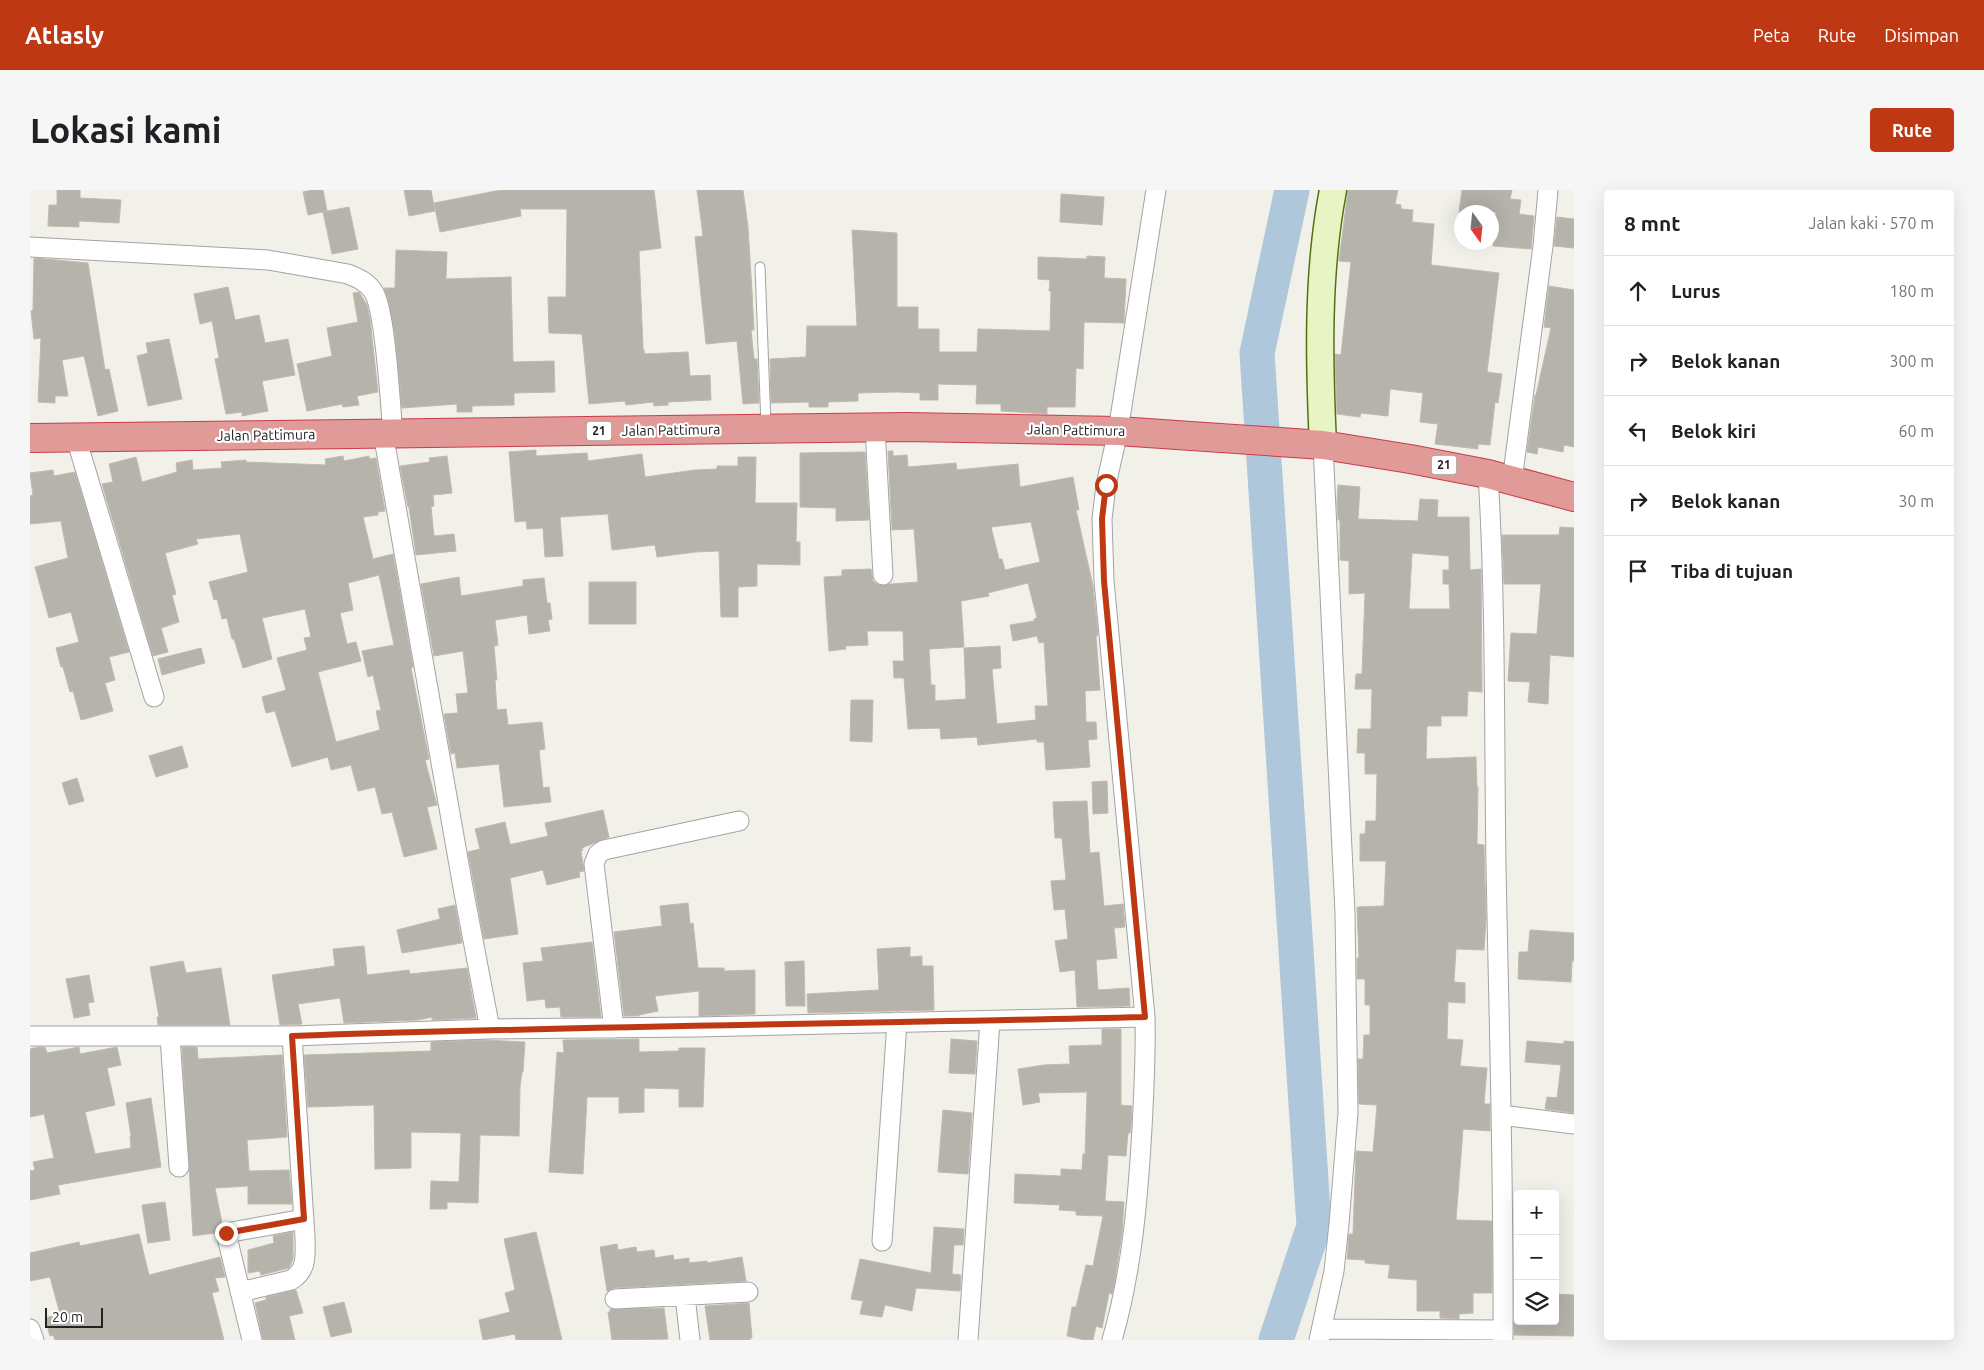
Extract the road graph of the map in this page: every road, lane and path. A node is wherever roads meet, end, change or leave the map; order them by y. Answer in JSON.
{"nodes":[{"id":1,"x":1156,"y":190,"type":"edge"},
{"id":2,"x":1333,"y":190,"type":"edge"},
{"id":3,"x":1548,"y":190,"type":"edge"},
{"id":4,"x":30,"y":247,"type":"edge"},
{"id":5,"x":760,"y":267,"type":"dead end"},
{"id":6,"x":875,"y":428,"type":"junction"},
{"id":7,"x":766,"y":429,"type":"junction"},
{"id":8,"x":1118,"y":430,"type":"junction"},
{"id":9,"x":388,"y":433,"type":"junction"},
{"id":10,"x":30,"y":438,"type":"edge"},
{"id":11,"x":76,"y":438,"type":"junction"},
{"id":12,"x":1317,"y":444,"type":"junction"},
{"id":13,"x":1500,"y":478,"type":"junction"},
{"id":14,"x":1574,"y":496,"type":"edge"},
{"id":15,"x":883,"y":575,"type":"dead end"},
{"id":16,"x":154,"y":697,"type":"dead end"},
{"id":17,"x":739,"y":821,"type":"dead end"},
{"id":18,"x":1145,"y":1017,"type":"junction"},
{"id":19,"x":990,"y":1021,"type":"junction"},
{"id":20,"x":897,"y":1022,"type":"junction"},
{"id":21,"x":614,"y":1028,"type":"junction"},
{"id":22,"x":490,"y":1029,"type":"junction"},
{"id":23,"x":30,"y":1036,"type":"edge"},
{"id":24,"x":292,"y":1036,"type":"junction"},
{"id":25,"x":170,"y":1037,"type":"junction"},
{"id":26,"x":1500,"y":1115,"type":"junction"},
{"id":27,"x":1574,"y":1124,"type":"edge"},
{"id":28,"x":179,"y":1167,"type":"dead end"},
{"id":29,"x":304,"y":1219,"type":"junction"},
{"id":30,"x":882,"y":1241,"type":"dead end"},
{"id":31,"x":240,"y":1292,"type":"junction"},
{"id":32,"x":748,"y":1292,"type":"dead end"},
{"id":33,"x":685,"y":1296,"type":"junction"},
{"id":34,"x":615,"y":1299,"type":"dead end"},
{"id":35,"x":30,"y":1329,"type":"edge"},
{"id":36,"x":1320,"y":1334,"type":"edge"},
{"id":37,"x":1503,"y":1335,"type":"edge"},
{"id":38,"x":34,"y":1340,"type":"edge"},
{"id":39,"x":252,"y":1340,"type":"edge"},
{"id":40,"x":690,"y":1340,"type":"edge"},
{"id":41,"x":968,"y":1340,"type":"edge"},
{"id":42,"x":1112,"y":1340,"type":"edge"}],
"edges":[{"from":1,"to":8,"type":"street"},
{"from":2,"to":12,"type":"street"},
{"from":3,"to":13,"type":"street"},
{"from":4,"to":9,"type":"street"},
{"from":5,"to":7,"type":"lane"},
{"from":6,"to":7,"type":"highway","name":"Jalan Pattimura","number":"21"},
{"from":6,"to":8,"type":"highway","name":"Jalan Pattimura","number":"21"},
{"from":6,"to":15,"type":"street"},
{"from":7,"to":9,"type":"highway","name":"Jalan Pattimura","number":"21"},
{"from":8,"to":12,"type":"highway","name":"Jalan Pattimura","number":"21"},
{"from":8,"to":18,"type":"street"},
{"from":9,"to":11,"type":"highway","name":"Jalan Pattimura","number":"21"},
{"from":9,"to":22,"type":"street"},
{"from":10,"to":11,"type":"highway","name":"Jalan Pattimura","number":"21"},
{"from":11,"to":16,"type":"street"},
{"from":12,"to":13,"type":"highway","number":"21"},
{"from":12,"to":36,"type":"street"},
{"from":13,"to":14,"type":"highway","number":"21"},
{"from":13,"to":26,"type":"street"},
{"from":17,"to":21,"type":"street"},
{"from":18,"to":19,"type":"street"},
{"from":18,"to":42,"type":"street"},
{"from":19,"to":20,"type":"street"},
{"from":19,"to":41,"type":"street"},
{"from":20,"to":21,"type":"street"},
{"from":20,"to":30,"type":"street"},
{"from":21,"to":22,"type":"street"},
{"from":22,"to":24,"type":"street"},
{"from":23,"to":25,"type":"street"},
{"from":24,"to":25,"type":"street"},
{"from":24,"to":29,"type":"street"},
{"from":25,"to":28,"type":"street"},
{"from":26,"to":27,"type":"street"},
{"from":26,"to":37,"type":"street"},
{"from":29,"to":31,"type":"street"},
{"from":29,"to":31,"type":"street"},
{"from":31,"to":39,"type":"street"},
{"from":32,"to":33,"type":"street"},
{"from":33,"to":34,"type":"street"},
{"from":33,"to":40,"type":"street"},
{"from":35,"to":38,"type":"street"},
{"from":36,"to":37,"type":"street"}]}
